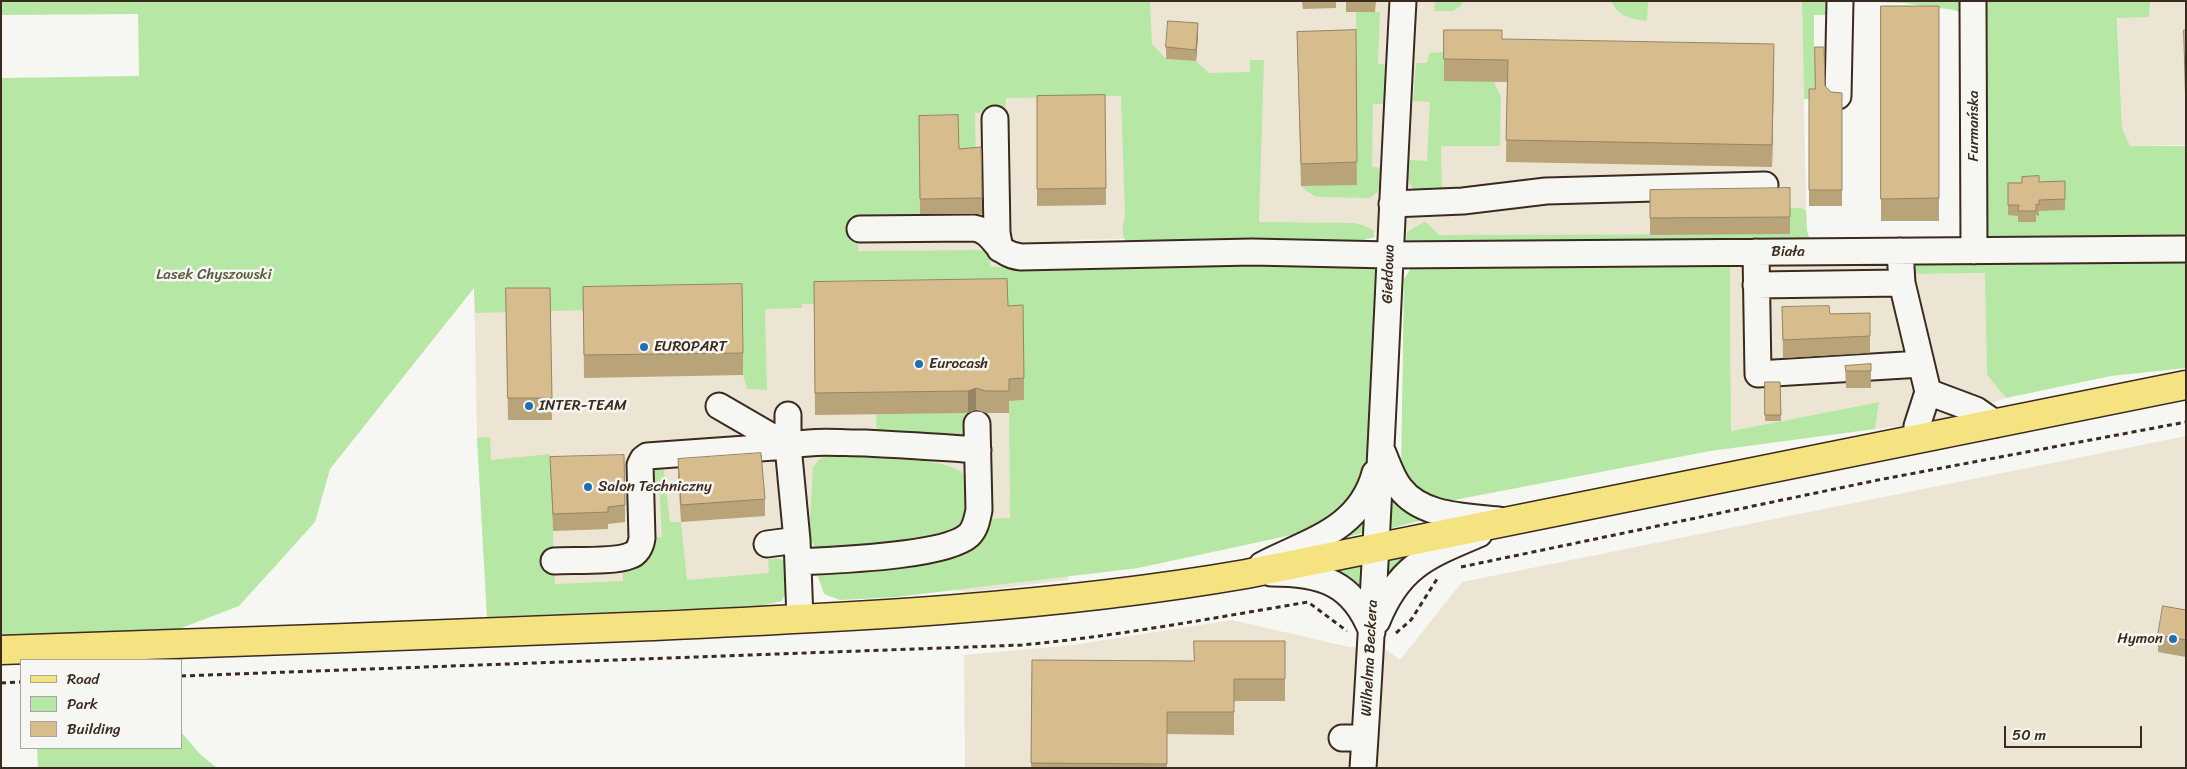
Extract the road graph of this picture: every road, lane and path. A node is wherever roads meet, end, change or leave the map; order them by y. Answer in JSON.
{"nodes":[{"id":1,"x":1403,"y":1,"type":"edge"},
{"id":2,"x":1840,"y":1,"type":"edge"},
{"id":3,"x":1973,"y":1,"type":"edge"},
{"id":4,"x":1838,"y":96,"type":"edge"},
{"id":5,"x":995,"y":119,"type":"dead end"},
{"id":6,"x":1765,"y":186,"type":"edge"},
{"id":7,"x":1392,"y":204,"type":"junction"},
{"id":8,"x":860,"y":229,"type":"dead end"},
{"id":9,"x":1000,"y":249,"type":"junction"},
{"id":10,"x":2186,"y":249,"type":"edge"},
{"id":11,"x":1900,"y":251,"type":"junction"},
{"id":12,"x":1974,"y":251,"type":"junction"},
{"id":13,"x":1756,"y":252,"type":"junction"},
{"id":14,"x":1390,"y":255,"type":"junction"},
{"id":15,"x":1902,"y":283,"type":"junction"},
{"id":16,"x":1756,"y":285,"type":"junction"},
{"id":17,"x":1921,"y":364,"type":"junction"},
{"id":18,"x":2186,"y":385,"type":"edge"},
{"id":19,"x":1928,"y":392,"type":"junction"},
{"id":20,"x":719,"y":406,"type":"dead end"},
{"id":21,"x":788,"y":415,"type":"dead end"},
{"id":22,"x":2186,"y":422,"type":"edge"},
{"id":23,"x":977,"y":424,"type":"dead end"},
{"id":24,"x":1996,"y":424,"type":"junction"},
{"id":25,"x":1919,"y":439,"type":"junction"},
{"id":26,"x":788,"y":446,"type":"junction"},
{"id":27,"x":1381,"y":449,"type":"junction"},
{"id":28,"x":978,"y":450,"type":"junction"},
{"id":29,"x":647,"y":456,"type":"junction"},
{"id":30,"x":620,"y":458,"type":"edge"},
{"id":31,"x":1509,"y":521,"type":"junction"},
{"id":32,"x":767,"y":544,"type":"dead end"},
{"id":33,"x":1377,"y":548,"type":"junction"},
{"id":34,"x":798,"y":551,"type":"junction"},
{"id":35,"x":554,"y":561,"type":"dead end"},
{"id":36,"x":1452,"y":569,"type":"dead end"},
{"id":37,"x":1442,"y":571,"type":"dead end"},
{"id":38,"x":1246,"y":574,"type":"junction"},
{"id":39,"x":800,"y":619,"type":"junction"},
{"id":40,"x":1373,"y":634,"type":"junction"},
{"id":41,"x":1,"y":650,"type":"edge"},
{"id":42,"x":182,"y":676,"type":"edge"},
{"id":43,"x":20,"y":682,"type":"edge"},
{"id":44,"x":1,"y":683,"type":"edge"},
{"id":45,"x":1364,"y":768,"type":"edge"}],
"edges":[{"from":1,"to":7,"type":"street","name":"Giełdowa"},
{"from":2,"to":4,"type":"street"},
{"from":3,"to":12,"type":"street","name":"Furmańska"},
{"from":5,"to":9,"type":"street"},
{"from":6,"to":7,"type":"street"},
{"from":7,"to":14,"type":"street","name":"Giełdowa"},
{"from":8,"to":9,"type":"street"},
{"from":9,"to":14,"type":"street","name":"Biała"},
{"from":10,"to":12,"type":"street","name":"Biała"},
{"from":11,"to":12,"type":"street","name":"Biała"},
{"from":11,"to":13,"type":"street","name":"Biała"},
{"from":11,"to":15,"type":"street"},
{"from":13,"to":14,"type":"street","name":"Biała"},
{"from":13,"to":16,"type":"street"},
{"from":14,"to":27,"type":"street","name":"Giełdowa"},
{"from":15,"to":16,"type":"street"},
{"from":15,"to":17,"type":"street"},
{"from":16,"to":17,"type":"street"},
{"from":17,"to":19,"type":"street"},
{"from":18,"to":24,"type":"main road"},
{"from":19,"to":24,"type":"street"},
{"from":19,"to":25,"type":"street"},
{"from":20,"to":26,"type":"street"},
{"from":21,"to":26,"type":"street"},
{"from":22,"to":36,"type":"path"},
{"from":23,"to":28,"type":"street"},
{"from":24,"to":25,"type":"main road"},
{"from":25,"to":31,"type":"main road"},
{"from":26,"to":28,"type":"street"},
{"from":26,"to":29,"type":"street"},
{"from":26,"to":34,"type":"street"},
{"from":27,"to":31,"type":"street"},
{"from":27,"to":33,"type":"street","name":"Giełdowa"},
{"from":27,"to":38,"type":"street"},
{"from":28,"to":34,"type":"street"},
{"from":29,"to":30,"type":"street"},
{"from":29,"to":35,"type":"street"},
{"from":31,"to":33,"type":"main road"},
{"from":31,"to":40,"type":"street"},
{"from":32,"to":34,"type":"street"},
{"from":33,"to":38,"type":"main road"},
{"from":33,"to":40,"type":"street","name":"Wilhelma Beckera"},
{"from":34,"to":39,"type":"street"},
{"from":37,"to":40,"type":"path"},
{"from":38,"to":39,"type":"main road"},
{"from":38,"to":40,"type":"street"},
{"from":39,"to":41,"type":"main road"},
{"from":40,"to":42,"type":"path"},
{"from":40,"to":45,"type":"street","name":"Wilhelma Beckera"},
{"from":43,"to":44,"type":"path"}]}
